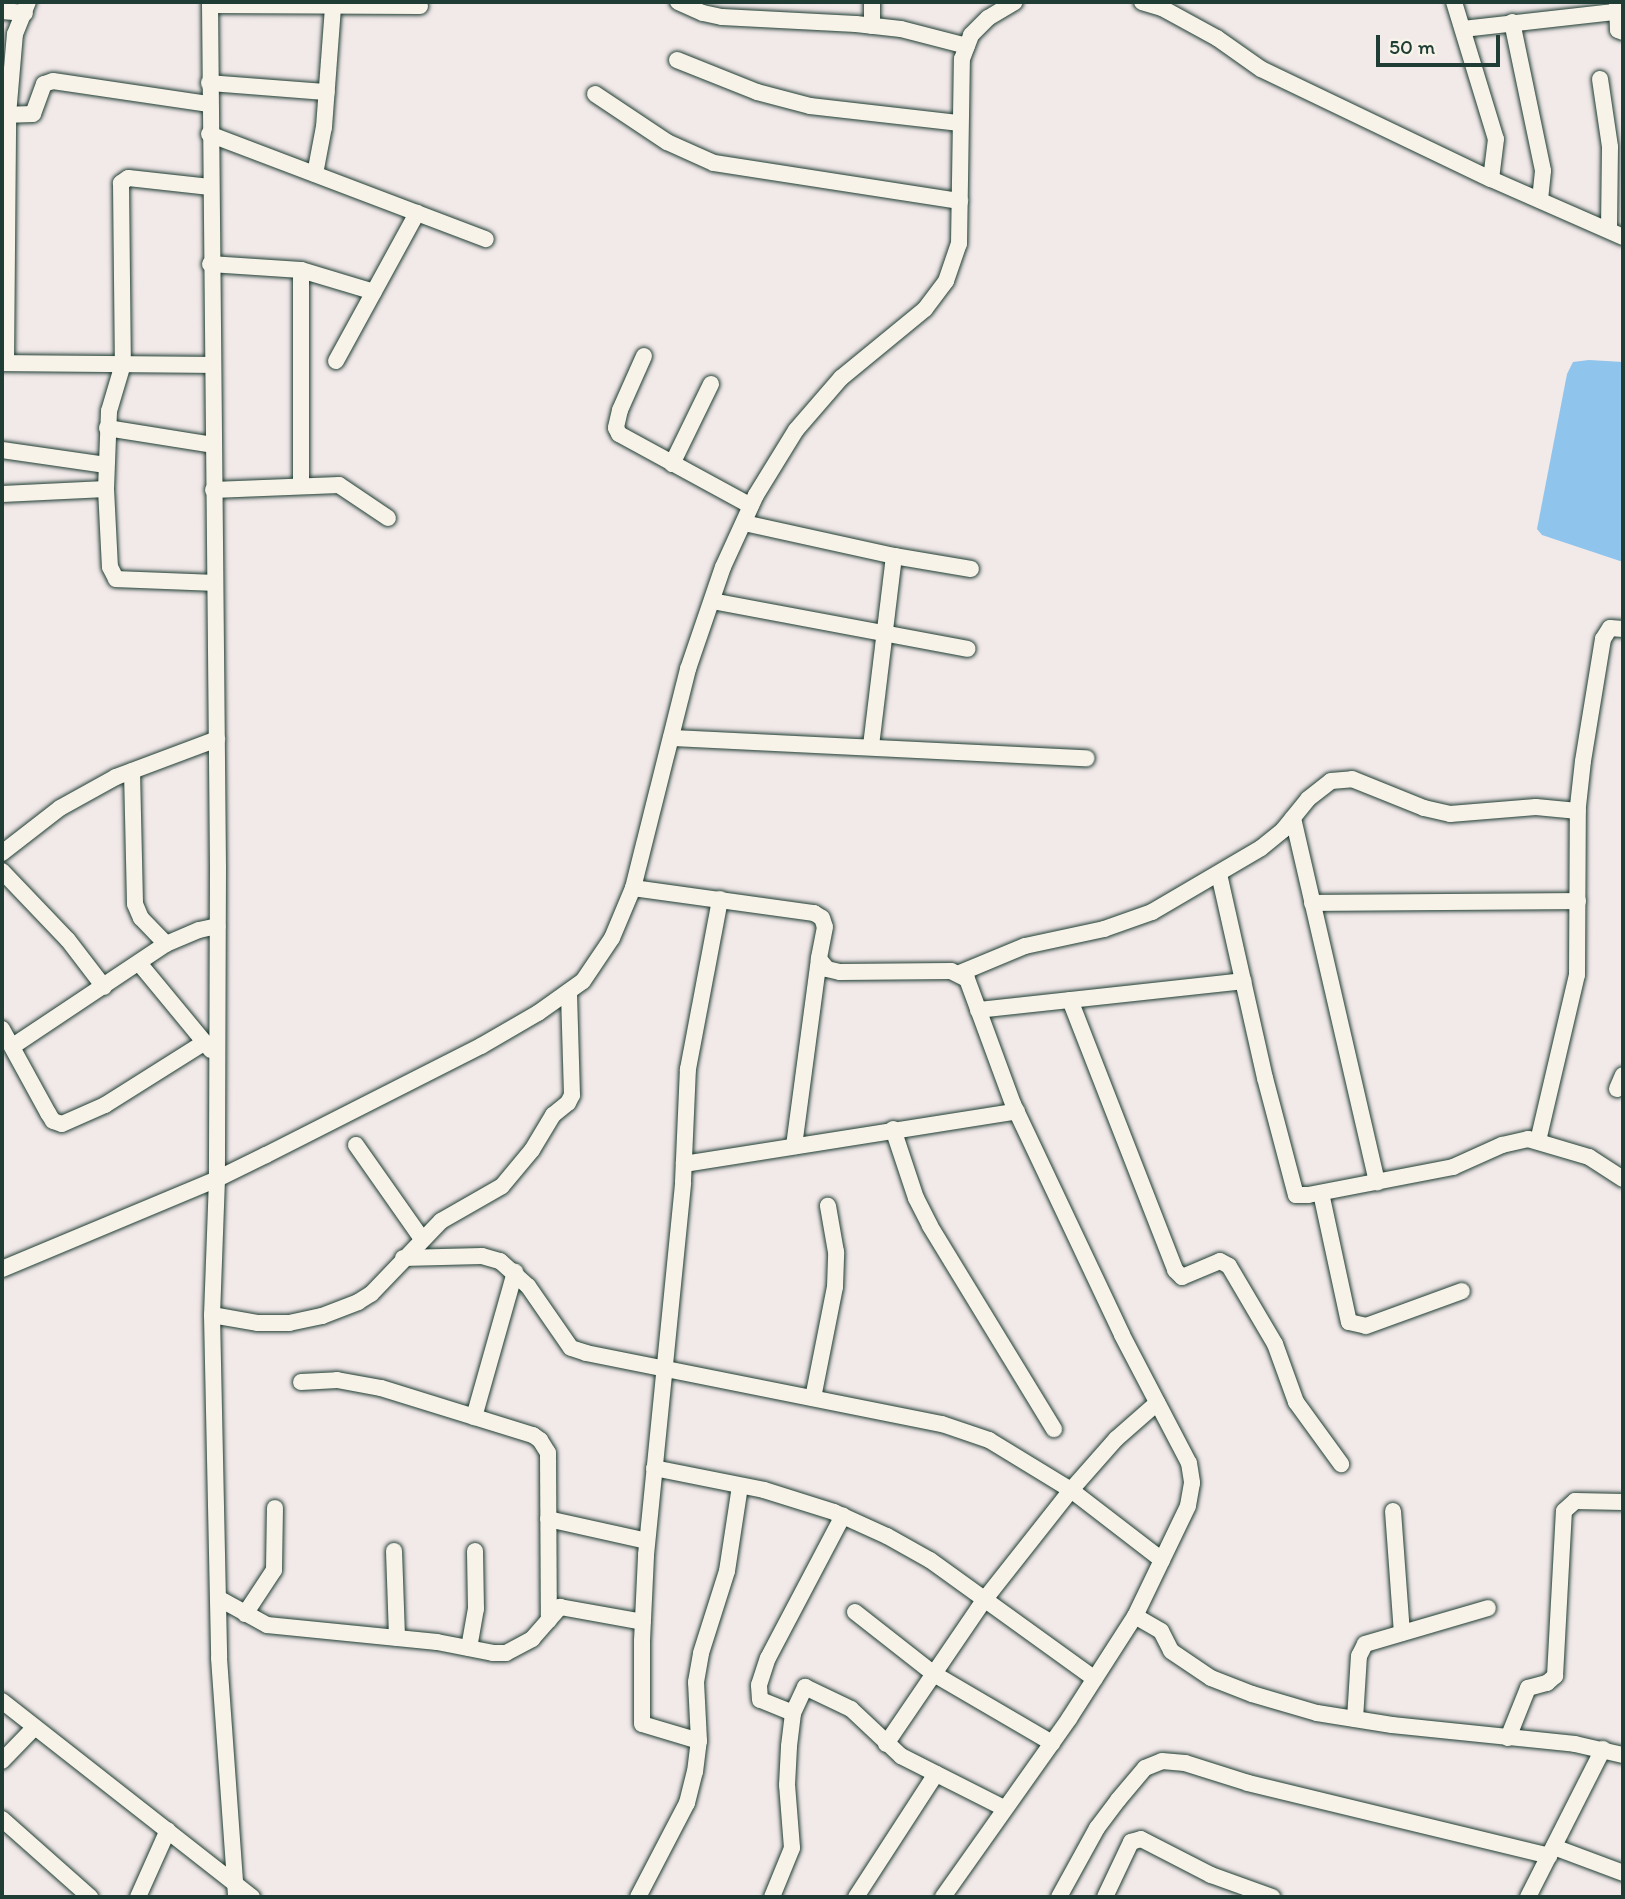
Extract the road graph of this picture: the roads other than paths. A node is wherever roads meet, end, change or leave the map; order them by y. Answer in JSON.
{"nodes":[{"id":1,"x":678,"y":2,"type":"edge"},
{"id":2,"x":872,"y":2,"type":"edge"},
{"id":3,"x":1015,"y":2,"type":"edge"},
{"id":4,"x":1142,"y":2,"type":"edge"},
{"id":5,"x":1454,"y":2,"type":"edge"},
{"id":6,"x":210,"y":3,"type":"edge"},
{"id":7,"x":333,"y":6,"type":"junction"},
{"id":8,"x":420,"y":6,"type":"dead end"},
{"id":9,"x":27,"y":8,"type":"edge"},
{"id":10,"x":1619,"y":8,"type":"edge"},
{"id":11,"x":2,"y":12,"type":"edge"},
{"id":12,"x":1512,"y":22,"type":"junction"},
{"id":13,"x":872,"y":26,"type":"junction"},
{"id":14,"x":1463,"y":29,"type":"junction"},
{"id":15,"x":1623,"y":32,"type":"edge"},
{"id":16,"x":967,"y":46,"type":"junction"},
{"id":17,"x":677,"y":60,"type":"dead end"},
{"id":18,"x":1600,"y":79,"type":"dead end"},
{"id":19,"x":209,"y":83,"type":"junction"},
{"id":20,"x":327,"y":92,"type":"junction"},
{"id":21,"x":594,"y":94,"type":"dead end"},
{"id":22,"x":209,"y":104,"type":"junction"},
{"id":23,"x":5,"y":115,"type":"edge"},
{"id":24,"x":960,"y":124,"type":"junction"},
{"id":25,"x":209,"y":134,"type":"junction"},
{"id":26,"x":315,"y":174,"type":"junction"},
{"id":27,"x":1491,"y":179,"type":"junction"},
{"id":28,"x":210,"y":187,"type":"junction"},
{"id":29,"x":1540,"y":200,"type":"junction"},
{"id":30,"x":960,"y":201,"type":"junction"},
{"id":31,"x":417,"y":213,"type":"junction"},
{"id":32,"x":1616,"y":233,"type":"edge"},
{"id":33,"x":486,"y":239,"type":"dead end"},
{"id":34,"x":5,"y":256,"type":"edge"},
{"id":35,"x":211,"y":264,"type":"junction"},
{"id":36,"x":301,"y":270,"type":"junction"},
{"id":37,"x":374,"y":292,"type":"junction"},
{"id":38,"x":645,"y":356,"type":"dead end"},
{"id":39,"x":336,"y":361,"type":"dead end"},
{"id":40,"x":4,"y":363,"type":"edge"},
{"id":41,"x":124,"y":364,"type":"junction"},
{"id":42,"x":212,"y":365,"type":"junction"},
{"id":43,"x":711,"y":384,"type":"dead end"},
{"id":44,"x":107,"y":428,"type":"junction"},
{"id":45,"x":213,"y":445,"type":"junction"},
{"id":46,"x":2,"y":450,"type":"edge"},
{"id":47,"x":672,"y":464,"type":"junction"},
{"id":48,"x":106,"y":465,"type":"junction"},
{"id":49,"x":300,"y":486,"type":"junction"},
{"id":50,"x":106,"y":489,"type":"junction"},
{"id":51,"x":214,"y":490,"type":"junction"},
{"id":52,"x":2,"y":494,"type":"edge"},
{"id":53,"x":751,"y":506,"type":"junction"},
{"id":54,"x":388,"y":518,"type":"dead end"},
{"id":55,"x":744,"y":523,"type":"junction"},
{"id":56,"x":894,"y":556,"type":"junction"},
{"id":57,"x":971,"y":569,"type":"dead end"},
{"id":58,"x":215,"y":583,"type":"junction"},
{"id":59,"x":712,"y":601,"type":"junction"},
{"id":60,"x":1623,"y":629,"type":"edge"},
{"id":61,"x":884,"y":634,"type":"junction"},
{"id":62,"x":968,"y":649,"type":"dead end"},
{"id":63,"x":217,"y":738,"type":"junction"},
{"id":64,"x":671,"y":738,"type":"junction"},
{"id":65,"x":871,"y":747,"type":"junction"},
{"id":66,"x":1087,"y":758,"type":"dead end"},
{"id":67,"x":132,"y":771,"type":"junction"},
{"id":68,"x":1578,"y":811,"type":"junction"},
{"id":69,"x":1293,"y":818,"type":"junction"},
{"id":70,"x":2,"y":853,"type":"edge"},
{"id":71,"x":2,"y":871,"type":"edge"},
{"id":72,"x":1219,"y":874,"type":"junction"},
{"id":73,"x":633,"y":888,"type":"junction"},
{"id":74,"x":720,"y":899,"type":"junction"},
{"id":75,"x":1578,"y":901,"type":"junction"},
{"id":76,"x":1312,"y":904,"type":"junction"},
{"id":77,"x":218,"y":926,"type":"junction"},
{"id":78,"x":166,"y":944,"type":"junction"},
{"id":79,"x":819,"y":959,"type":"junction"},
{"id":80,"x":139,"y":963,"type":"junction"},
{"id":81,"x":960,"y":973,"type":"junction"},
{"id":82,"x":1243,"y":981,"type":"junction"},
{"id":83,"x":104,"y":986,"type":"junction"},
{"id":84,"x":569,"y":992,"type":"junction"},
{"id":85,"x":1070,"y":1000,"type":"junction"},
{"id":86,"x":978,"y":1010,"type":"junction"},
{"id":87,"x":2,"y":1029,"type":"edge"},
{"id":88,"x":205,"y":1042,"type":"junction"},
{"id":89,"x":13,"y":1046,"type":"junction"},
{"id":90,"x":217,"y":1057,"type":"junction"},
{"id":91,"x":1017,"y":1111,"type":"junction"},
{"id":92,"x":893,"y":1129,"type":"junction"},
{"id":93,"x":1538,"y":1141,"type":"junction"},
{"id":94,"x":356,"y":1145,"type":"dead end"},
{"id":95,"x":794,"y":1146,"type":"junction"},
{"id":96,"x":1623,"y":1156,"type":"edge"},
{"id":97,"x":684,"y":1164,"type":"junction"},
{"id":98,"x":1618,"y":1175,"type":"edge"},
{"id":99,"x":217,"y":1179,"type":"junction"},
{"id":100,"x":1377,"y":1182,"type":"junction"},
{"id":101,"x":1321,"y":1193,"type":"junction"},
{"id":102,"x":828,"y":1206,"type":"dead end"},
{"id":103,"x":422,"y":1239,"type":"junction"},
{"id":104,"x":404,"y":1258,"type":"junction"},
{"id":105,"x":2,"y":1269,"type":"edge"},
{"id":106,"x":515,"y":1272,"type":"junction"},
{"id":107,"x":1462,"y":1291,"type":"dead end"},
{"id":108,"x":212,"y":1315,"type":"junction"},
{"id":109,"x":664,"y":1369,"type":"junction"},
{"id":110,"x":301,"y":1382,"type":"dead end"},
{"id":111,"x":813,"y":1398,"type":"junction"},
{"id":112,"x":1157,"y":1404,"type":"junction"},
{"id":113,"x":474,"y":1417,"type":"junction"},
{"id":114,"x":1054,"y":1429,"type":"dead end"},
{"id":115,"x":1341,"y":1464,"type":"dead end"},
{"id":116,"x":654,"y":1468,"type":"junction"},
{"id":117,"x":740,"y":1486,"type":"junction"},
{"id":118,"x":1071,"y":1490,"type":"junction"},
{"id":119,"x":1623,"y":1502,"type":"edge"},
{"id":120,"x":275,"y":1507,"type":"dead end"},
{"id":121,"x":1393,"y":1511,"type":"dead end"},
{"id":122,"x":843,"y":1516,"type":"junction"},
{"id":123,"x":548,"y":1519,"type":"junction"},
{"id":124,"x":648,"y":1541,"type":"junction"},
{"id":125,"x":394,"y":1551,"type":"dead end"},
{"id":126,"x":475,"y":1551,"type":"dead end"},
{"id":127,"x":1162,"y":1560,"type":"junction"},
{"id":128,"x":218,"y":1598,"type":"junction"},
{"id":129,"x":985,"y":1599,"type":"junction"},
{"id":130,"x":1488,"y":1608,"type":"dead end"},
{"id":131,"x":855,"y":1612,"type":"dead end"},
{"id":132,"x":245,"y":1614,"type":"junction"},
{"id":133,"x":1135,"y":1616,"type":"junction"},
{"id":134,"x":549,"y":1620,"type":"junction"},
{"id":135,"x":643,"y":1622,"type":"junction"},
{"id":136,"x":1402,"y":1633,"type":"junction"},
{"id":137,"x":397,"y":1639,"type":"junction"},
{"id":138,"x":469,"y":1648,"type":"junction"},
{"id":139,"x":934,"y":1674,"type":"junction"},
{"id":140,"x":1095,"y":1679,"type":"junction"},
{"id":141,"x":2,"y":1701,"type":"edge"},
{"id":142,"x":793,"y":1713,"type":"junction"},
{"id":143,"x":1355,"y":1719,"type":"junction"},
{"id":144,"x":35,"y":1727,"type":"junction"},
{"id":145,"x":1508,"y":1738,"type":"junction"},
{"id":146,"x":699,"y":1741,"type":"junction"},
{"id":147,"x":886,"y":1744,"type":"junction"},
{"id":148,"x":1052,"y":1744,"type":"junction"},
{"id":149,"x":1603,"y":1749,"type":"junction"},
{"id":150,"x":1623,"y":1755,"type":"edge"},
{"id":151,"x":2,"y":1761,"type":"edge"},
{"id":152,"x":936,"y":1774,"type":"junction"},
{"id":153,"x":1004,"y":1808,"type":"junction"},
{"id":154,"x":2,"y":1819,"type":"edge"},
{"id":155,"x":169,"y":1830,"type":"junction"},
{"id":156,"x":1551,"y":1851,"type":"junction"},
{"id":157,"x":1623,"y":1873,"type":"edge"},
{"id":158,"x":236,"y":1890,"type":"edge"},
{"id":159,"x":1263,"y":1896,"type":"edge"},
{"id":160,"x":90,"y":1897,"type":"edge"},
{"id":161,"x":138,"y":1897,"type":"edge"},
{"id":162,"x":252,"y":1897,"type":"edge"},
{"id":163,"x":638,"y":1897,"type":"edge"},
{"id":164,"x":772,"y":1897,"type":"edge"},
{"id":165,"x":856,"y":1897,"type":"edge"},
{"id":166,"x":943,"y":1897,"type":"edge"},
{"id":167,"x":1059,"y":1897,"type":"edge"},
{"id":168,"x":1105,"y":1897,"type":"edge"},
{"id":169,"x":1528,"y":1897,"type":"edge"}],
"edges":[{"from":1,"to":13,"type":"street"},
{"from":2,"to":13,"type":"street"},
{"from":3,"to":16,"type":"street"},
{"from":4,"to":27,"type":"street"},
{"from":5,"to":14,"type":"street"},
{"from":6,"to":7,"type":"street"},
{"from":6,"to":19,"type":"street"},
{"from":7,"to":8,"type":"street"},
{"from":7,"to":20,"type":"street"},
{"from":9,"to":11,"type":"street"},
{"from":9,"to":23,"type":"street"},
{"from":10,"to":12,"type":"street"},
{"from":10,"to":15,"type":"street"},
{"from":12,"to":14,"type":"street"},
{"from":12,"to":29,"type":"street"},
{"from":13,"to":16,"type":"street"},
{"from":14,"to":27,"type":"street"},
{"from":16,"to":24,"type":"street"},
{"from":17,"to":24,"type":"street"},
{"from":18,"to":32,"type":"street"},
{"from":19,"to":20,"type":"street"},
{"from":19,"to":22,"type":"street"},
{"from":20,"to":26,"type":"street"},
{"from":21,"to":30,"type":"street"},
{"from":22,"to":23,"type":"street"},
{"from":22,"to":25,"type":"street"},
{"from":23,"to":34,"type":"street"},
{"from":24,"to":30,"type":"street"},
{"from":25,"to":26,"type":"street"},
{"from":25,"to":28,"type":"street"},
{"from":26,"to":31,"type":"street"},
{"from":27,"to":29,"type":"street"},
{"from":28,"to":35,"type":"street"},
{"from":28,"to":41,"type":"street"},
{"from":29,"to":32,"type":"street"},
{"from":30,"to":53,"type":"street"},
{"from":31,"to":33,"type":"street"},
{"from":31,"to":37,"type":"street"},
{"from":34,"to":40,"type":"street"},
{"from":35,"to":36,"type":"street"},
{"from":35,"to":42,"type":"street"},
{"from":36,"to":37,"type":"street"},
{"from":36,"to":49,"type":"street"},
{"from":37,"to":39,"type":"street"},
{"from":38,"to":47,"type":"street"},
{"from":40,"to":41,"type":"street"},
{"from":41,"to":42,"type":"street"},
{"from":41,"to":44,"type":"street"},
{"from":42,"to":45,"type":"street"},
{"from":43,"to":47,"type":"street"},
{"from":44,"to":45,"type":"street"},
{"from":44,"to":48,"type":"street"},
{"from":45,"to":51,"type":"street"},
{"from":46,"to":48,"type":"street"},
{"from":47,"to":53,"type":"street"},
{"from":48,"to":50,"type":"street"},
{"from":49,"to":51,"type":"street"},
{"from":49,"to":54,"type":"street"},
{"from":50,"to":52,"type":"street"},
{"from":50,"to":58,"type":"street"},
{"from":51,"to":58,"type":"street"},
{"from":53,"to":55,"type":"street"},
{"from":55,"to":56,"type":"street"},
{"from":55,"to":59,"type":"street"},
{"from":56,"to":57,"type":"street"},
{"from":56,"to":61,"type":"street"},
{"from":58,"to":63,"type":"street"},
{"from":59,"to":61,"type":"street"},
{"from":59,"to":64,"type":"street"},
{"from":60,"to":68,"type":"street"},
{"from":61,"to":62,"type":"street"},
{"from":61,"to":65,"type":"street"},
{"from":63,"to":67,"type":"street"},
{"from":63,"to":77,"type":"street"},
{"from":64,"to":65,"type":"street"},
{"from":64,"to":73,"type":"street"},
{"from":65,"to":66,"type":"street"},
{"from":67,"to":70,"type":"street"},
{"from":67,"to":78,"type":"street"},
{"from":68,"to":69,"type":"street"},
{"from":68,"to":75,"type":"street"},
{"from":69,"to":72,"type":"street"},
{"from":69,"to":76,"type":"street"},
{"from":71,"to":83,"type":"street"},
{"from":72,"to":81,"type":"street"},
{"from":72,"to":82,"type":"street"},
{"from":73,"to":74,"type":"street"},
{"from":73,"to":84,"type":"street"},
{"from":74,"to":79,"type":"street"},
{"from":74,"to":97,"type":"street"},
{"from":75,"to":76,"type":"street"},
{"from":75,"to":93,"type":"street"},
{"from":76,"to":100,"type":"street"},
{"from":77,"to":78,"type":"street"},
{"from":77,"to":90,"type":"street"},
{"from":78,"to":80,"type":"street"},
{"from":79,"to":81,"type":"street"},
{"from":79,"to":95,"type":"street"},
{"from":80,"to":83,"type":"street"},
{"from":80,"to":88,"type":"street"},
{"from":81,"to":86,"type":"street"},
{"from":82,"to":85,"type":"street"},
{"from":82,"to":101,"type":"street"},
{"from":83,"to":89,"type":"street"},
{"from":84,"to":99,"type":"street"},
{"from":84,"to":103,"type":"street"},
{"from":85,"to":86,"type":"street"},
{"from":85,"to":115,"type":"street"},
{"from":86,"to":91,"type":"street"},
{"from":87,"to":89,"type":"street"},
{"from":88,"to":89,"type":"street"},
{"from":88,"to":90,"type":"street"},
{"from":90,"to":99,"type":"street"},
{"from":91,"to":92,"type":"street"},
{"from":91,"to":112,"type":"street"},
{"from":92,"to":95,"type":"street"},
{"from":92,"to":114,"type":"street"},
{"from":93,"to":98,"type":"street"},
{"from":93,"to":100,"type":"street"},
{"from":94,"to":103,"type":"street"},
{"from":95,"to":97,"type":"street"},
{"from":96,"to":98,"type":"street"},
{"from":97,"to":109,"type":"street"},
{"from":99,"to":105,"type":"street"},
{"from":99,"to":108,"type":"street"},
{"from":100,"to":101,"type":"street"},
{"from":101,"to":107,"type":"street"},
{"from":102,"to":111,"type":"street"},
{"from":103,"to":104,"type":"street"},
{"from":104,"to":106,"type":"street"},
{"from":104,"to":108,"type":"street"},
{"from":106,"to":109,"type":"street"},
{"from":106,"to":113,"type":"street"},
{"from":108,"to":128,"type":"street"},
{"from":109,"to":111,"type":"street"},
{"from":109,"to":116,"type":"street"},
{"from":110,"to":113,"type":"street"},
{"from":111,"to":118,"type":"street"},
{"from":112,"to":118,"type":"street"},
{"from":112,"to":127,"type":"street"},
{"from":113,"to":123,"type":"street"},
{"from":116,"to":117,"type":"street"},
{"from":116,"to":124,"type":"street"},
{"from":117,"to":122,"type":"street"},
{"from":117,"to":146,"type":"street"},
{"from":118,"to":127,"type":"street"},
{"from":118,"to":129,"type":"street"},
{"from":119,"to":145,"type":"street"},
{"from":120,"to":132,"type":"street"},
{"from":121,"to":136,"type":"street"},
{"from":122,"to":129,"type":"street"},
{"from":122,"to":142,"type":"street"},
{"from":123,"to":124,"type":"street"},
{"from":123,"to":134,"type":"street"},
{"from":124,"to":135,"type":"street"},
{"from":125,"to":137,"type":"street"},
{"from":126,"to":138,"type":"street"},
{"from":127,"to":133,"type":"street"},
{"from":128,"to":132,"type":"street"},
{"from":128,"to":158,"type":"street"},
{"from":129,"to":139,"type":"street"},
{"from":129,"to":140,"type":"street"},
{"from":130,"to":136,"type":"street"},
{"from":131,"to":139,"type":"street"},
{"from":132,"to":137,"type":"street"},
{"from":133,"to":140,"type":"street"},
{"from":133,"to":143,"type":"street"},
{"from":134,"to":135,"type":"street"},
{"from":134,"to":138,"type":"street"},
{"from":135,"to":146,"type":"street"},
{"from":136,"to":143,"type":"street"},
{"from":137,"to":138,"type":"street"},
{"from":139,"to":147,"type":"street"},
{"from":139,"to":148,"type":"street"},
{"from":140,"to":148,"type":"street"},
{"from":141,"to":144,"type":"street"},
{"from":142,"to":147,"type":"street"},
{"from":142,"to":164,"type":"street"},
{"from":143,"to":145,"type":"street"},
{"from":144,"to":151,"type":"street"},
{"from":144,"to":155,"type":"street"},
{"from":145,"to":149,"type":"street"},
{"from":146,"to":163,"type":"street"},
{"from":147,"to":152,"type":"street"},
{"from":148,"to":153,"type":"street"},
{"from":149,"to":150,"type":"street"},
{"from":149,"to":156,"type":"street"},
{"from":152,"to":153,"type":"street"},
{"from":152,"to":165,"type":"street"},
{"from":153,"to":166,"type":"street"},
{"from":154,"to":160,"type":"street"},
{"from":155,"to":158,"type":"street"},
{"from":155,"to":161,"type":"street"},
{"from":156,"to":157,"type":"street"},
{"from":156,"to":167,"type":"street"},
{"from":156,"to":169,"type":"street"},
{"from":158,"to":162,"type":"street"},
{"from":159,"to":168,"type":"street"}]}
